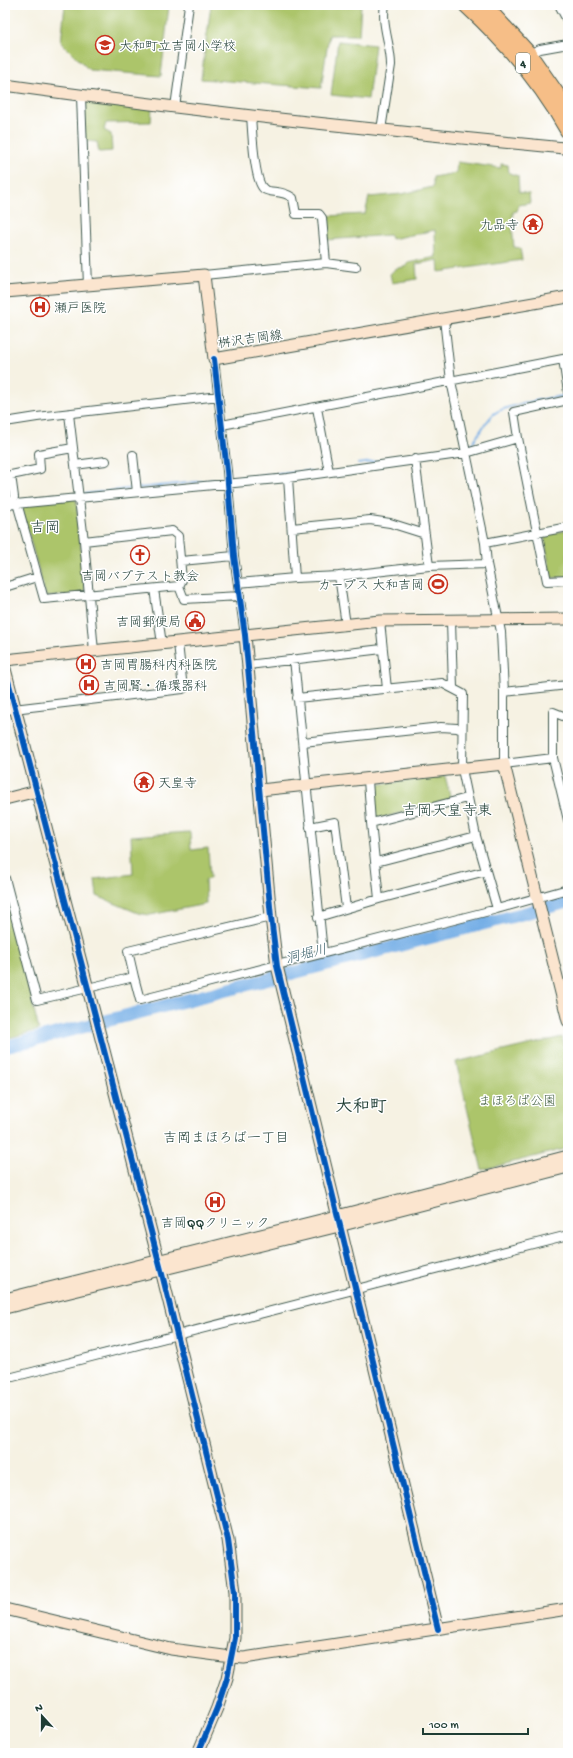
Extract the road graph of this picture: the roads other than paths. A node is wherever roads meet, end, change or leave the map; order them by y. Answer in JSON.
{"nodes":[{"id":1,"x":189,"y":5,"type":"edge"},
{"id":2,"x":385,"y":5,"type":"edge"},
{"id":3,"x":466,"y":5,"type":"edge"},
{"id":4,"x":484,"y":5,"type":"edge"},
{"id":5,"x":559,"y":5,"type":"edge"},
{"id":6,"x":568,"y":22,"type":"edge"},
{"id":7,"x":568,"y":44,"type":"edge"},
{"id":8,"x":529,"y":54,"type":"junction"},
{"id":9,"x":5,"y":85,"type":"edge"},
{"id":10,"x":81,"y":96,"type":"junction"},
{"id":11,"x":175,"y":107,"type":"junction"},
{"id":12,"x":568,"y":110,"type":"edge"},
{"id":13,"x":251,"y":116,"type":"junction"},
{"id":14,"x":381,"y":130,"type":"junction"},
{"id":15,"x":568,"y":131,"type":"edge"},
{"id":16,"x":568,"y":147,"type":"edge"},
{"id":17,"x":326,"y":263,"type":"junction"},
{"id":18,"x":356,"y":267,"type":"dead end"},
{"id":19,"x":204,"y":275,"type":"junction"},
{"id":20,"x":88,"y":286,"type":"junction"},
{"id":21,"x":5,"y":292,"type":"edge"},
{"id":22,"x":568,"y":297,"type":"edge"},
{"id":23,"x":444,"y":319,"type":"junction"},
{"id":24,"x":214,"y":359,"type":"junction"},
{"id":25,"x":565,"y":359,"type":"edge"},
{"id":26,"x":451,"y":381,"type":"junction"},
{"id":27,"x":568,"y":392,"type":"edge"},
{"id":28,"x":219,"y":396,"type":"junction"},
{"id":29,"x":568,"y":400,"type":"edge"},
{"id":30,"x":317,"y":408,"type":"junction"},
{"id":31,"x":69,"y":414,"type":"junction"},
{"id":32,"x":5,"y":422,"type":"edge"},
{"id":33,"x":222,"y":425,"type":"junction"},
{"id":34,"x":518,"y":438,"type":"junction"},
{"id":35,"x":73,"y":448,"type":"junction"},
{"id":36,"x":465,"y":450,"type":"junction"},
{"id":37,"x":133,"y":455,"type":"dead end"},
{"id":38,"x":415,"y":459,"type":"junction"},
{"id":39,"x":106,"y":461,"type":"dead end"},
{"id":40,"x":75,"y":465,"type":"junction"},
{"id":41,"x":328,"y":469,"type":"junction"},
{"id":42,"x":288,"y":478,"type":"junction"},
{"id":43,"x":228,"y":482,"type":"junction"},
{"id":44,"x":137,"y":489,"type":"junction"},
{"id":45,"x":78,"y":494,"type":"junction"},
{"id":46,"x":12,"y":502,"type":"edge"},
{"id":47,"x":568,"y":527,"type":"edge"},
{"id":48,"x":292,"y":528,"type":"junction"},
{"id":49,"x":537,"y":532,"type":"junction"},
{"id":50,"x":425,"y":534,"type":"junction"},
{"id":51,"x":84,"y":541,"type":"junction"},
{"id":52,"x":485,"y":543,"type":"junction"},
{"id":53,"x":234,"y":556,"type":"junction"},
{"id":54,"x":181,"y":561,"type":"junction"},
{"id":55,"x":487,"y":564,"type":"junction"},
{"id":56,"x":429,"y":566,"type":"junction"},
{"id":57,"x":37,"y":576,"type":"junction"},
{"id":58,"x":338,"y":576,"type":"junction"},
{"id":59,"x":295,"y":578,"type":"junction"},
{"id":60,"x":568,"y":580,"type":"edge"},
{"id":61,"x":238,"y":584,"type":"junction"},
{"id":62,"x":179,"y":586,"type":"junction"},
{"id":63,"x":5,"y":587,"type":"edge"},
{"id":64,"x":154,"y":589,"type":"junction"},
{"id":65,"x":89,"y":596,"type":"junction"},
{"id":66,"x":240,"y":596,"type":"junction"},
{"id":67,"x":568,"y":619,"type":"edge"},
{"id":68,"x":498,"y":620,"type":"junction"},
{"id":69,"x":380,"y":621,"type":"junction"},
{"id":70,"x":451,"y":621,"type":"junction"},
{"id":71,"x":346,"y":624,"type":"junction"},
{"id":72,"x":245,"y":635,"type":"junction"},
{"id":73,"x":178,"y":642,"type":"junction"},
{"id":74,"x":162,"y":644,"type":"junction"},
{"id":75,"x":382,"y":649,"type":"junction"},
{"id":76,"x":94,"y":651,"type":"junction"},
{"id":77,"x":5,"y":660,"type":"edge"},
{"id":78,"x":294,"y":660,"type":"junction"},
{"id":79,"x":248,"y":665,"type":"junction"},
{"id":80,"x":5,"y":669,"type":"edge"},
{"id":81,"x":568,"y":685,"type":"edge"},
{"id":82,"x":453,"y":688,"type":"junction"},
{"id":83,"x":387,"y":689,"type":"junction"},
{"id":84,"x":504,"y":692,"type":"junction"},
{"id":85,"x":297,"y":698,"type":"junction"},
{"id":86,"x":10,"y":709,"type":"edge"},
{"id":87,"x":568,"y":718,"type":"edge"},
{"id":88,"x":462,"y":730,"type":"junction"},
{"id":89,"x":302,"y":742,"type":"junction"},
{"id":90,"x":553,"y":758,"type":"junction"},
{"id":91,"x":504,"y":764,"type":"junction"},
{"id":92,"x":462,"y":769,"type":"junction"},
{"id":93,"x":368,"y":780,"type":"junction"},
{"id":94,"x":306,"y":785,"type":"junction"},
{"id":95,"x":260,"y":790,"type":"junction"},
{"id":96,"x":37,"y":791,"type":"junction"},
{"id":97,"x":467,"y":798,"type":"junction"},
{"id":98,"x":5,"y":799,"type":"edge"},
{"id":99,"x":566,"y":803,"type":"edge"},
{"id":100,"x":568,"y":820,"type":"edge"},
{"id":101,"x":371,"y":823,"type":"junction"},
{"id":102,"x":310,"y":826,"type":"junction"},
{"id":103,"x":476,"y":836,"type":"junction"},
{"id":104,"x":376,"y":862,"type":"junction"},
{"id":105,"x":486,"y":871,"type":"junction"},
{"id":106,"x":5,"y":878,"type":"edge"},
{"id":107,"x":568,"y":888,"type":"edge"},
{"id":108,"x":536,"y":898,"type":"junction"},
{"id":109,"x":379,"y":899,"type":"junction"},
{"id":110,"x":8,"y":903,"type":"edge"},
{"id":111,"x":346,"y":908,"type":"junction"},
{"id":112,"x":497,"y":909,"type":"junction"},
{"id":113,"x":271,"y":917,"type":"junction"},
{"id":114,"x":318,"y":917,"type":"junction"},
{"id":115,"x":323,"y":953,"type":"junction"},
{"id":116,"x":278,"y":970,"type":"junction"},
{"id":117,"x":134,"y":978,"type":"junction"},
{"id":118,"x":89,"y":988,"type":"junction"},
{"id":119,"x":568,"y":1021,"type":"edge"},
{"id":120,"x":568,"y":1156,"type":"edge"},
{"id":121,"x":568,"y":1167,"type":"edge"},
{"id":122,"x":338,"y":1221,"type":"junction"},
{"id":123,"x":568,"y":1235,"type":"edge"},
{"id":124,"x":160,"y":1265,"type":"junction"},
{"id":125,"x":356,"y":1290,"type":"junction"},
{"id":126,"x":5,"y":1299,"type":"edge"},
{"id":127,"x":5,"y":1308,"type":"edge"},
{"id":128,"x":177,"y":1334,"type":"junction"},
{"id":129,"x":5,"y":1379,"type":"edge"},
{"id":130,"x":568,"y":1608,"type":"edge"},
{"id":131,"x":5,"y":1609,"type":"edge"},
{"id":132,"x":438,"y":1629,"type":"junction"},
{"id":133,"x":231,"y":1657,"type":"junction"},
{"id":134,"x":198,"y":1753,"type":"edge"}],
"edges":[{"from":1,"to":11,"type":"street"},
{"from":2,"to":14,"type":"street"},
{"from":3,"to":15,"type":"highway","number":"4"},
{"from":4,"to":8,"type":"highway","number":"4"},
{"from":5,"to":6,"type":"street"},
{"from":7,"to":8,"type":"street"},
{"from":8,"to":12,"type":"highway","number":"4"},
{"from":9,"to":10,"type":"street"},
{"from":10,"to":11,"type":"street"},
{"from":10,"to":20,"type":"street"},
{"from":11,"to":13,"type":"street"},
{"from":13,"to":14,"type":"street"},
{"from":13,"to":17,"type":"street"},
{"from":14,"to":16,"type":"street"},
{"from":17,"to":18,"type":"street"},
{"from":17,"to":19,"type":"street"},
{"from":19,"to":20,"type":"street"},
{"from":19,"to":24,"type":"street","name":"桝沢吉岡線"},
{"from":20,"to":21,"type":"street"},
{"from":22,"to":23,"type":"street","name":"桝沢吉岡線"},
{"from":23,"to":24,"type":"street","name":"桝沢吉岡線"},
{"from":23,"to":26,"type":"street"},
{"from":24,"to":28,"type":"street"},
{"from":25,"to":26,"type":"street"},
{"from":25,"to":27,"type":"street"},
{"from":26,"to":30,"type":"street"},
{"from":26,"to":36,"type":"street"},
{"from":28,"to":31,"type":"street"},
{"from":28,"to":33,"type":"street"},
{"from":29,"to":34,"type":"street"},
{"from":30,"to":33,"type":"street"},
{"from":30,"to":41,"type":"street"},
{"from":31,"to":32,"type":"street"},
{"from":31,"to":35,"type":"street"},
{"from":33,"to":43,"type":"street"},
{"from":34,"to":36,"type":"street"},
{"from":34,"to":49,"type":"street"},
{"from":35,"to":40,"type":"street"},
{"from":35,"to":46,"type":"street"},
{"from":36,"to":38,"type":"street"},
{"from":36,"to":52,"type":"street"},
{"from":37,"to":44,"type":"street"},
{"from":38,"to":41,"type":"street"},
{"from":38,"to":50,"type":"street"},
{"from":39,"to":40,"type":"street"},
{"from":40,"to":45,"type":"street"},
{"from":41,"to":42,"type":"street"},
{"from":42,"to":43,"type":"street"},
{"from":42,"to":48,"type":"street"},
{"from":43,"to":44,"type":"street"},
{"from":43,"to":53,"type":"street"},
{"from":44,"to":45,"type":"street"},
{"from":45,"to":46,"type":"street"},
{"from":45,"to":51,"type":"street"},
{"from":46,"to":57,"type":"street"},
{"from":47,"to":49,"type":"street"},
{"from":48,"to":50,"type":"street"},
{"from":48,"to":59,"type":"street"},
{"from":49,"to":52,"type":"street"},
{"from":49,"to":60,"type":"street"},
{"from":50,"to":56,"type":"street"},
{"from":51,"to":54,"type":"street"},
{"from":51,"to":65,"type":"street"},
{"from":52,"to":55,"type":"street"},
{"from":53,"to":54,"type":"street"},
{"from":53,"to":61,"type":"street"},
{"from":54,"to":62,"type":"street"},
{"from":55,"to":56,"type":"street"},
{"from":55,"to":68,"type":"street"},
{"from":56,"to":58,"type":"street"},
{"from":57,"to":63,"type":"street"},
{"from":57,"to":65,"type":"street"},
{"from":58,"to":59,"type":"street"},
{"from":58,"to":71,"type":"street"},
{"from":59,"to":61,"type":"street"},
{"from":61,"to":66,"type":"street"},
{"from":62,"to":64,"type":"street"},
{"from":62,"to":66,"type":"street"},
{"from":64,"to":65,"type":"street"},
{"from":64,"to":74,"type":"street"},
{"from":65,"to":76,"type":"street"},
{"from":66,"to":72,"type":"street"},
{"from":67,"to":68,"type":"street"},
{"from":68,"to":70,"type":"street"},
{"from":68,"to":84,"type":"street"},
{"from":69,"to":70,"type":"street"},
{"from":69,"to":71,"type":"street"},
{"from":69,"to":75,"type":"street"},
{"from":70,"to":82,"type":"street"},
{"from":71,"to":72,"type":"street"},
{"from":72,"to":73,"type":"street"},
{"from":72,"to":79,"type":"street"},
{"from":73,"to":74,"type":"street"},
{"from":73,"to":86,"type":"street"},
{"from":74,"to":76,"type":"street"},
{"from":75,"to":78,"type":"street"},
{"from":75,"to":83,"type":"street"},
{"from":76,"to":77,"type":"street"},
{"from":78,"to":79,"type":"street"},
{"from":78,"to":85,"type":"street"},
{"from":79,"to":95,"type":"street"},
{"from":80,"to":86,"type":"street"},
{"from":81,"to":84,"type":"street"},
{"from":82,"to":83,"type":"street"},
{"from":82,"to":88,"type":"street"},
{"from":83,"to":85,"type":"street"},
{"from":84,"to":91,"type":"street"},
{"from":85,"to":89,"type":"street"},
{"from":86,"to":96,"type":"street"},
{"from":87,"to":90,"type":"street"},
{"from":88,"to":89,"type":"street"},
{"from":88,"to":92,"type":"street"},
{"from":89,"to":94,"type":"street"},
{"from":90,"to":91,"type":"street"},
{"from":90,"to":99,"type":"street"},
{"from":91,"to":92,"type":"street"},
{"from":91,"to":108,"type":"street"},
{"from":92,"to":93,"type":"street"},
{"from":92,"to":97,"type":"street"},
{"from":93,"to":94,"type":"street"},
{"from":93,"to":101,"type":"street"},
{"from":94,"to":95,"type":"street"},
{"from":94,"to":102,"type":"street"},
{"from":95,"to":113,"type":"street"},
{"from":96,"to":98,"type":"street"},
{"from":96,"to":118,"type":"street"},
{"from":97,"to":101,"type":"street"},
{"from":97,"to":103,"type":"street"},
{"from":99,"to":100,"type":"street"},
{"from":101,"to":104,"type":"street"},
{"from":102,"to":111,"type":"street"},
{"from":102,"to":114,"type":"street"},
{"from":103,"to":104,"type":"street"},
{"from":103,"to":105,"type":"street"},
{"from":104,"to":109,"type":"street"},
{"from":105,"to":109,"type":"street"},
{"from":105,"to":112,"type":"street"},
{"from":106,"to":110,"type":"street"},
{"from":107,"to":108,"type":"street"},
{"from":108,"to":112,"type":"street"},
{"from":108,"to":119,"type":"street"},
{"from":109,"to":111,"type":"street"},
{"from":110,"to":118,"type":"street"},
{"from":111,"to":114,"type":"street"},
{"from":112,"to":115,"type":"street"},
{"from":113,"to":116,"type":"street"},
{"from":113,"to":117,"type":"street"},
{"from":114,"to":115,"type":"street"},
{"from":115,"to":116,"type":"street"},
{"from":116,"to":117,"type":"street"},
{"from":116,"to":122,"type":"street"},
{"from":117,"to":118,"type":"street"},
{"from":118,"to":124,"type":"street"},
{"from":120,"to":122,"type":"street"},
{"from":121,"to":122,"type":"street"},
{"from":122,"to":124,"type":"street"},
{"from":122,"to":125,"type":"street"},
{"from":123,"to":125,"type":"street"},
{"from":124,"to":126,"type":"street"},
{"from":124,"to":127,"type":"street"},
{"from":124,"to":128,"type":"street"},
{"from":125,"to":128,"type":"street"},
{"from":125,"to":132,"type":"street"},
{"from":128,"to":129,"type":"street"},
{"from":128,"to":133,"type":"street"},
{"from":130,"to":132,"type":"street"},
{"from":131,"to":133,"type":"street"},
{"from":132,"to":133,"type":"street"},
{"from":133,"to":134,"type":"street"}]}
